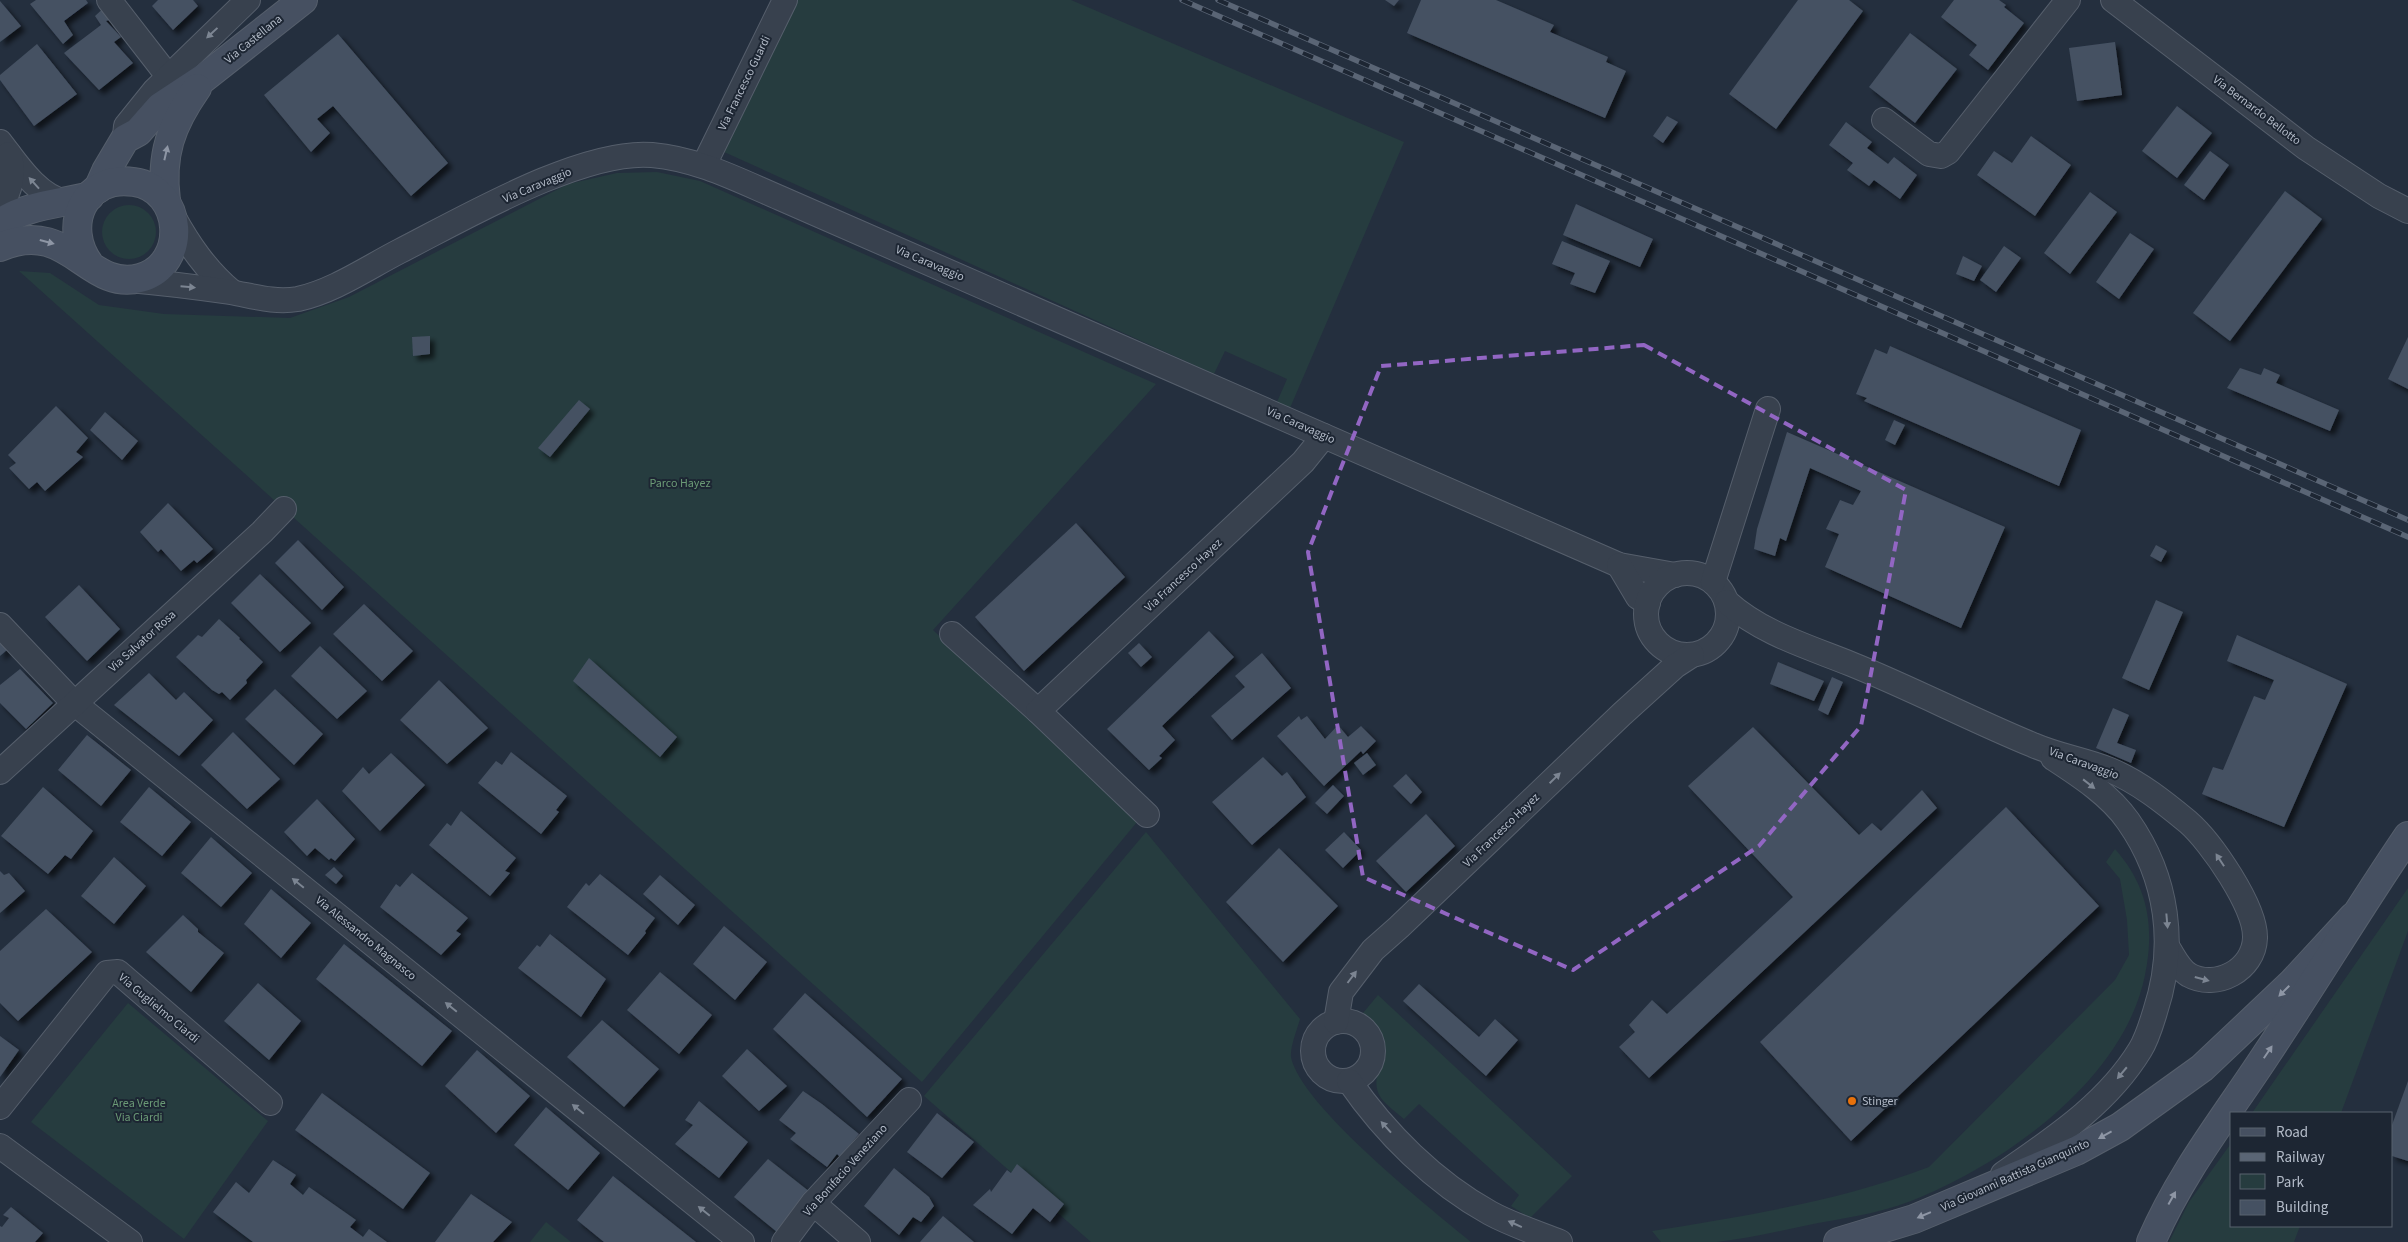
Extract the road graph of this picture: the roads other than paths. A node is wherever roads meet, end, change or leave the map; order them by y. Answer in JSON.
{"nodes":[{"id":1,"x":109,"y":0,"type":"edge"},
{"id":2,"x":248,"y":0,"type":"edge"},
{"id":3,"x":303,"y":0,"type":"edge"},
{"id":4,"x":785,"y":0,"type":"edge"},
{"id":5,"x":2068,"y":0,"type":"edge"},
{"id":6,"x":2113,"y":0,"type":"edge"},
{"id":7,"x":168,"y":76,"type":"junction"},
{"id":8,"x":204,"y":78,"type":"junction"},
{"id":9,"x":1884,"y":120,"type":"dead end"},
{"id":10,"x":125,"y":139,"type":"junction"},
{"id":11,"x":4,"y":148,"type":"edge"},
{"id":12,"x":704,"y":165,"type":"junction"},
{"id":13,"x":85,"y":196,"type":"junction"},
{"id":14,"x":169,"y":208,"type":"junction"},
{"id":15,"x":0,"y":210,"type":"edge"},
{"id":16,"x":2408,"y":211,"type":"edge"},
{"id":17,"x":0,"y":223,"type":"edge"},
{"id":18,"x":0,"y":247,"type":"edge"},
{"id":19,"x":90,"y":265,"type":"junction"},
{"id":20,"x":123,"y":280,"type":"junction"},
{"id":21,"x":232,"y":292,"type":"junction"},
{"id":22,"x":1768,"y":409,"type":"dead end"},
{"id":23,"x":1324,"y":436,"type":"junction"},
{"id":24,"x":284,"y":509,"type":"dead end"},
{"id":25,"x":1619,"y":565,"type":"junction"},
{"id":26,"x":1675,"y":575,"type":"junction"},
{"id":27,"x":1713,"y":582,"type":"junction"},
{"id":28,"x":1726,"y":602,"type":"junction"},
{"id":29,"x":1648,"y":603,"type":"junction"},
{"id":30,"x":0,"y":625,"type":"edge"},
{"id":31,"x":1768,"y":630,"type":"junction"},
{"id":32,"x":952,"y":634,"type":"dead end"},
{"id":33,"x":1724,"y":634,"type":"junction"},
{"id":34,"x":1692,"y":655,"type":"junction"},
{"id":35,"x":74,"y":702,"type":"junction"},
{"id":36,"x":1038,"y":711,"type":"junction"},
{"id":37,"x":2035,"y":746,"type":"junction"},
{"id":38,"x":0,"y":772,"type":"edge"},
{"id":39,"x":1147,"y":815,"type":"dead end"},
{"id":40,"x":2408,"y":836,"type":"edge"},
{"id":41,"x":2353,"y":917,"type":"junction"},
{"id":42,"x":2168,"y":948,"type":"junction"},
{"id":43,"x":1336,"y":1022,"type":"junction"},
{"id":44,"x":1349,"y":1081,"type":"junction"},
{"id":45,"x":908,"y":1100,"type":"dead end"},
{"id":46,"x":270,"y":1103,"type":"dead end"},
{"id":47,"x":0,"y":1107,"type":"edge"},
{"id":48,"x":0,"y":1146,"type":"edge"},
{"id":49,"x":1971,"y":1195,"type":"junction"},
{"id":50,"x":813,"y":1203,"type":"junction"},
{"id":51,"x":130,"y":1242,"type":"edge"},
{"id":52,"x":742,"y":1242,"type":"edge"},
{"id":53,"x":784,"y":1242,"type":"edge"},
{"id":54,"x":858,"y":1242,"type":"edge"},
{"id":55,"x":1560,"y":1242,"type":"edge"},
{"id":56,"x":1838,"y":1242,"type":"edge"},
{"id":57,"x":2151,"y":1242,"type":"edge"}],
"edges":[{"from":1,"to":7,"type":"street"},
{"from":2,"to":7,"type":"street","one_way":true},
{"from":3,"to":8,"type":"main road","name":"Via Castellana"},
{"from":4,"to":12,"type":"street","name":"Via Francesco Guardi"},
{"from":5,"to":9,"type":"street"},
{"from":6,"to":16,"type":"street","name":"Via Bernardo Bellotto"},
{"from":7,"to":10,"type":"street"},
{"from":8,"to":10,"type":"main road","name":"Via Castellana"},
{"from":14,"to":8,"type":"main road","name":"Via Castellana","one_way":true},
{"from":10,"to":13,"type":"main road","name":"Via Castellana"},
{"from":13,"to":11,"type":"street","one_way":true},
{"from":11,"to":15,"type":"street"},
{"from":12,"to":21,"type":"street","name":"Via Caravaggio"},
{"from":12,"to":23,"type":"street","name":"Via Caravaggio"},
{"from":13,"to":14,"type":"main road"},
{"from":13,"to":17,"type":"main road"},
{"from":13,"to":19,"type":"main road","name":"Via Castellana"},
{"from":14,"to":20,"type":"main road","name":"Via Castellana"},
{"from":14,"to":21,"type":"street"},
{"from":18,"to":19,"type":"main road","one_way":true},
{"from":19,"to":20,"type":"main road"},
{"from":20,"to":21,"type":"street","name":"Via Caravaggio","one_way":true},
{"from":22,"to":27,"type":"street"},
{"from":23,"to":25,"type":"street","name":"Via Caravaggio"},
{"from":23,"to":36,"type":"street","name":"Via Francesco Hayez"},
{"from":24,"to":35,"type":"street","name":"Via Salvator Rosa"},
{"from":25,"to":26,"type":"street","name":"Via Caravaggio"},
{"from":25,"to":29,"type":"street"},
{"from":26,"to":27,"type":"street","name":"Via Caravaggio"},
{"from":26,"to":29,"type":"street"},
{"from":27,"to":28,"type":"street","name":"Via Caravaggio"},
{"from":28,"to":31,"type":"street","name":"Via Caravaggio"},
{"from":28,"to":33,"type":"street"},
{"from":29,"to":34,"type":"street"},
{"from":30,"to":35,"type":"street","name":"Via Alessandro Magnasco"},
{"from":31,"to":33,"type":"street","name":"Via Caravaggio"},
{"from":31,"to":37,"type":"street","name":"Via Caravaggio"},
{"from":32,"to":36,"type":"street"},
{"from":33,"to":34,"type":"street"},
{"from":43,"to":34,"type":"street","name":"Via Francesco Hayez","one_way":true},
{"from":35,"to":38,"type":"street","name":"Via Salvator Rosa"},
{"from":52,"to":35,"type":"street","name":"Via Alessandro Magnasco","one_way":true},
{"from":36,"to":39,"type":"street"},
{"from":37,"to":42,"type":"street","name":"Via Caravaggio","one_way":true},
{"from":42,"to":37,"type":"street","name":"Via Caravaggio","one_way":true},
{"from":40,"to":41,"type":"main road","name":"Via Giovanni Battista Gianquinto"},
{"from":41,"to":49,"type":"main road","name":"Via Giovanni Battista Gianquinto","one_way":true},
{"from":57,"to":41,"type":"main road","name":"Via Giovanni Battista Gianquinto","one_way":true},
{"from":42,"to":49,"type":"street","name":"Via Caravaggio","one_way":true},
{"from":43,"to":44,"type":"street"},
{"from":43,"to":44,"type":"street"},
{"from":55,"to":44,"type":"street","one_way":true},
{"from":45,"to":50,"type":"street","name":"Via Bonifacio Veneziano"},
{"from":46,"to":47,"type":"street","name":"Via Guglielmo Ciardi"},
{"from":48,"to":51,"type":"street"},
{"from":49,"to":56,"type":"main road","name":"Via Giovanni Battista Gianquinto","one_way":true},
{"from":50,"to":53,"type":"street","name":"Via Bonifacio Veneziano"},
{"from":50,"to":54,"type":"street"}]}
